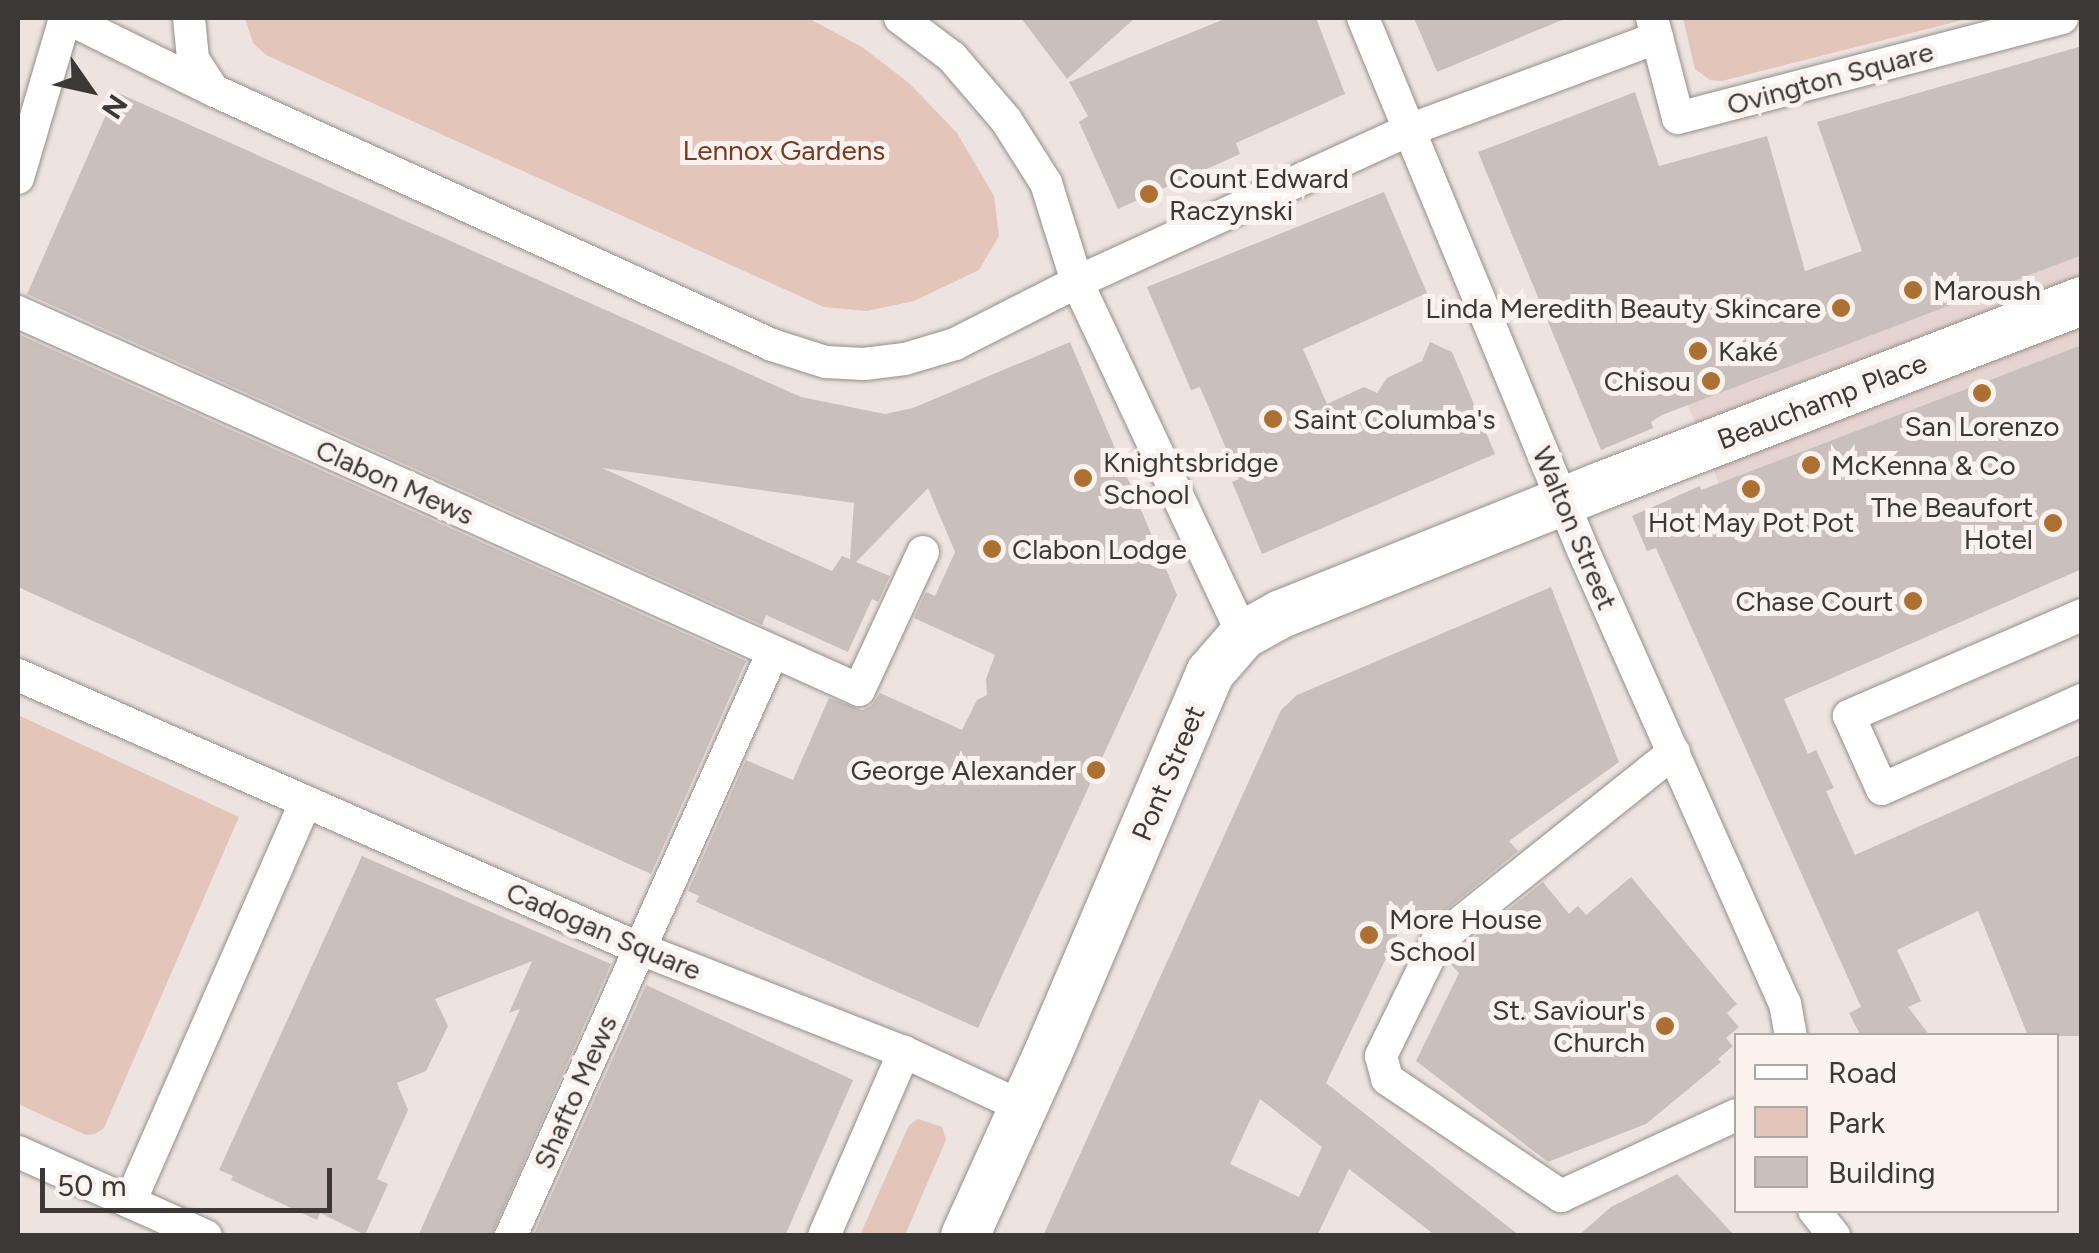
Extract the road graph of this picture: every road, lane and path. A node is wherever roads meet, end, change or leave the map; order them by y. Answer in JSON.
{"nodes":[{"id":1,"x":66,"y":18,"type":"edge"},
{"id":2,"x":190,"y":18,"type":"edge"},
{"id":3,"x":900,"y":18,"type":"edge"},
{"id":4,"x":1363,"y":18,"type":"edge"},
{"id":5,"x":2062,"y":18,"type":"edge"},
{"id":6,"x":1655,"y":28,"type":"edge"},
{"id":7,"x":215,"y":91,"type":"junction"},
{"id":8,"x":1409,"y":130,"type":"junction"},
{"id":9,"x":18,"y":178,"type":"edge"},
{"id":10,"x":1077,"y":282,"type":"junction"},
{"id":11,"x":2082,"y":301,"type":"edge"},
{"id":12,"x":18,"y":312,"type":"edge"},
{"id":13,"x":1563,"y":503,"type":"junction"},
{"id":14,"x":923,"y":552,"type":"dead end"},
{"id":15,"x":2082,"y":615,"type":"edge"},
{"id":16,"x":1243,"y":635,"type":"junction"},
{"id":17,"x":774,"y":652,"type":"junction"},
{"id":18,"x":18,"y":675,"type":"edge"},
{"id":19,"x":2082,"y":700,"type":"edge"},
{"id":20,"x":1674,"y":752,"type":"junction"},
{"id":21,"x":306,"y":802,"type":"junction"},
{"id":22,"x":638,"y":948,"type":"junction"},
{"id":23,"x":1790,"y":1033,"type":"edge"},
{"id":24,"x":904,"y":1052,"type":"junction"},
{"id":25,"x":1023,"y":1106,"type":"junction"},
{"id":26,"x":1734,"y":1117,"type":"edge"},
{"id":27,"x":18,"y":1152,"type":"edge"},
{"id":28,"x":130,"y":1202,"type":"junction"},
{"id":29,"x":1816,"y":1213,"type":"edge"},
{"id":30,"x":206,"y":1236,"type":"edge"},
{"id":31,"x":511,"y":1236,"type":"edge"},
{"id":32,"x":824,"y":1236,"type":"edge"},
{"id":33,"x":965,"y":1236,"type":"edge"},
{"id":34,"x":1834,"y":1236,"type":"edge"}],
"edges":[{"from":1,"to":7,"type":"street"},
{"from":1,"to":9,"type":"street"},
{"from":2,"to":7,"type":"street"},
{"from":3,"to":10,"type":"street"},
{"from":4,"to":8,"type":"street","name":"Walton Street"},
{"from":5,"to":6,"type":"street","name":"Ovington Square"},
{"from":6,"to":8,"type":"street","name":"Ovington Square"},
{"from":7,"to":10,"type":"street"},
{"from":8,"to":10,"type":"street"},
{"from":8,"to":13,"type":"street","name":"Walton Street"},
{"from":10,"to":16,"type":"street"},
{"from":11,"to":13,"type":"main road","name":"Beauchamp Place"},
{"from":12,"to":17,"type":"street","name":"Clabon Mews"},
{"from":13,"to":16,"type":"main road","name":"Pont Street"},
{"from":13,"to":20,"type":"street","name":"Walton Street"},
{"from":14,"to":17,"type":"street","name":"Clabon Mews"},
{"from":15,"to":19,"type":"street"},
{"from":16,"to":25,"type":"main road","name":"Pont Street"},
{"from":17,"to":22,"type":"street"},
{"from":18,"to":21,"type":"street","name":"Cadogan Square"},
{"from":20,"to":23,"type":"street","name":"Walton Street"},
{"from":20,"to":26,"type":"street"},
{"from":21,"to":22,"type":"street","name":"Cadogan Square"},
{"from":21,"to":28,"type":"street"},
{"from":22,"to":24,"type":"street","name":"Cadogan Square"},
{"from":22,"to":31,"type":"street","name":"Shafto Mews"},
{"from":24,"to":25,"type":"street","name":"Cadogan Square"},
{"from":24,"to":32,"type":"street"},
{"from":25,"to":33,"type":"main road","name":"Pont Street"},
{"from":27,"to":28,"type":"street"},
{"from":28,"to":30,"type":"street"},
{"from":29,"to":34,"type":"street"}]}
